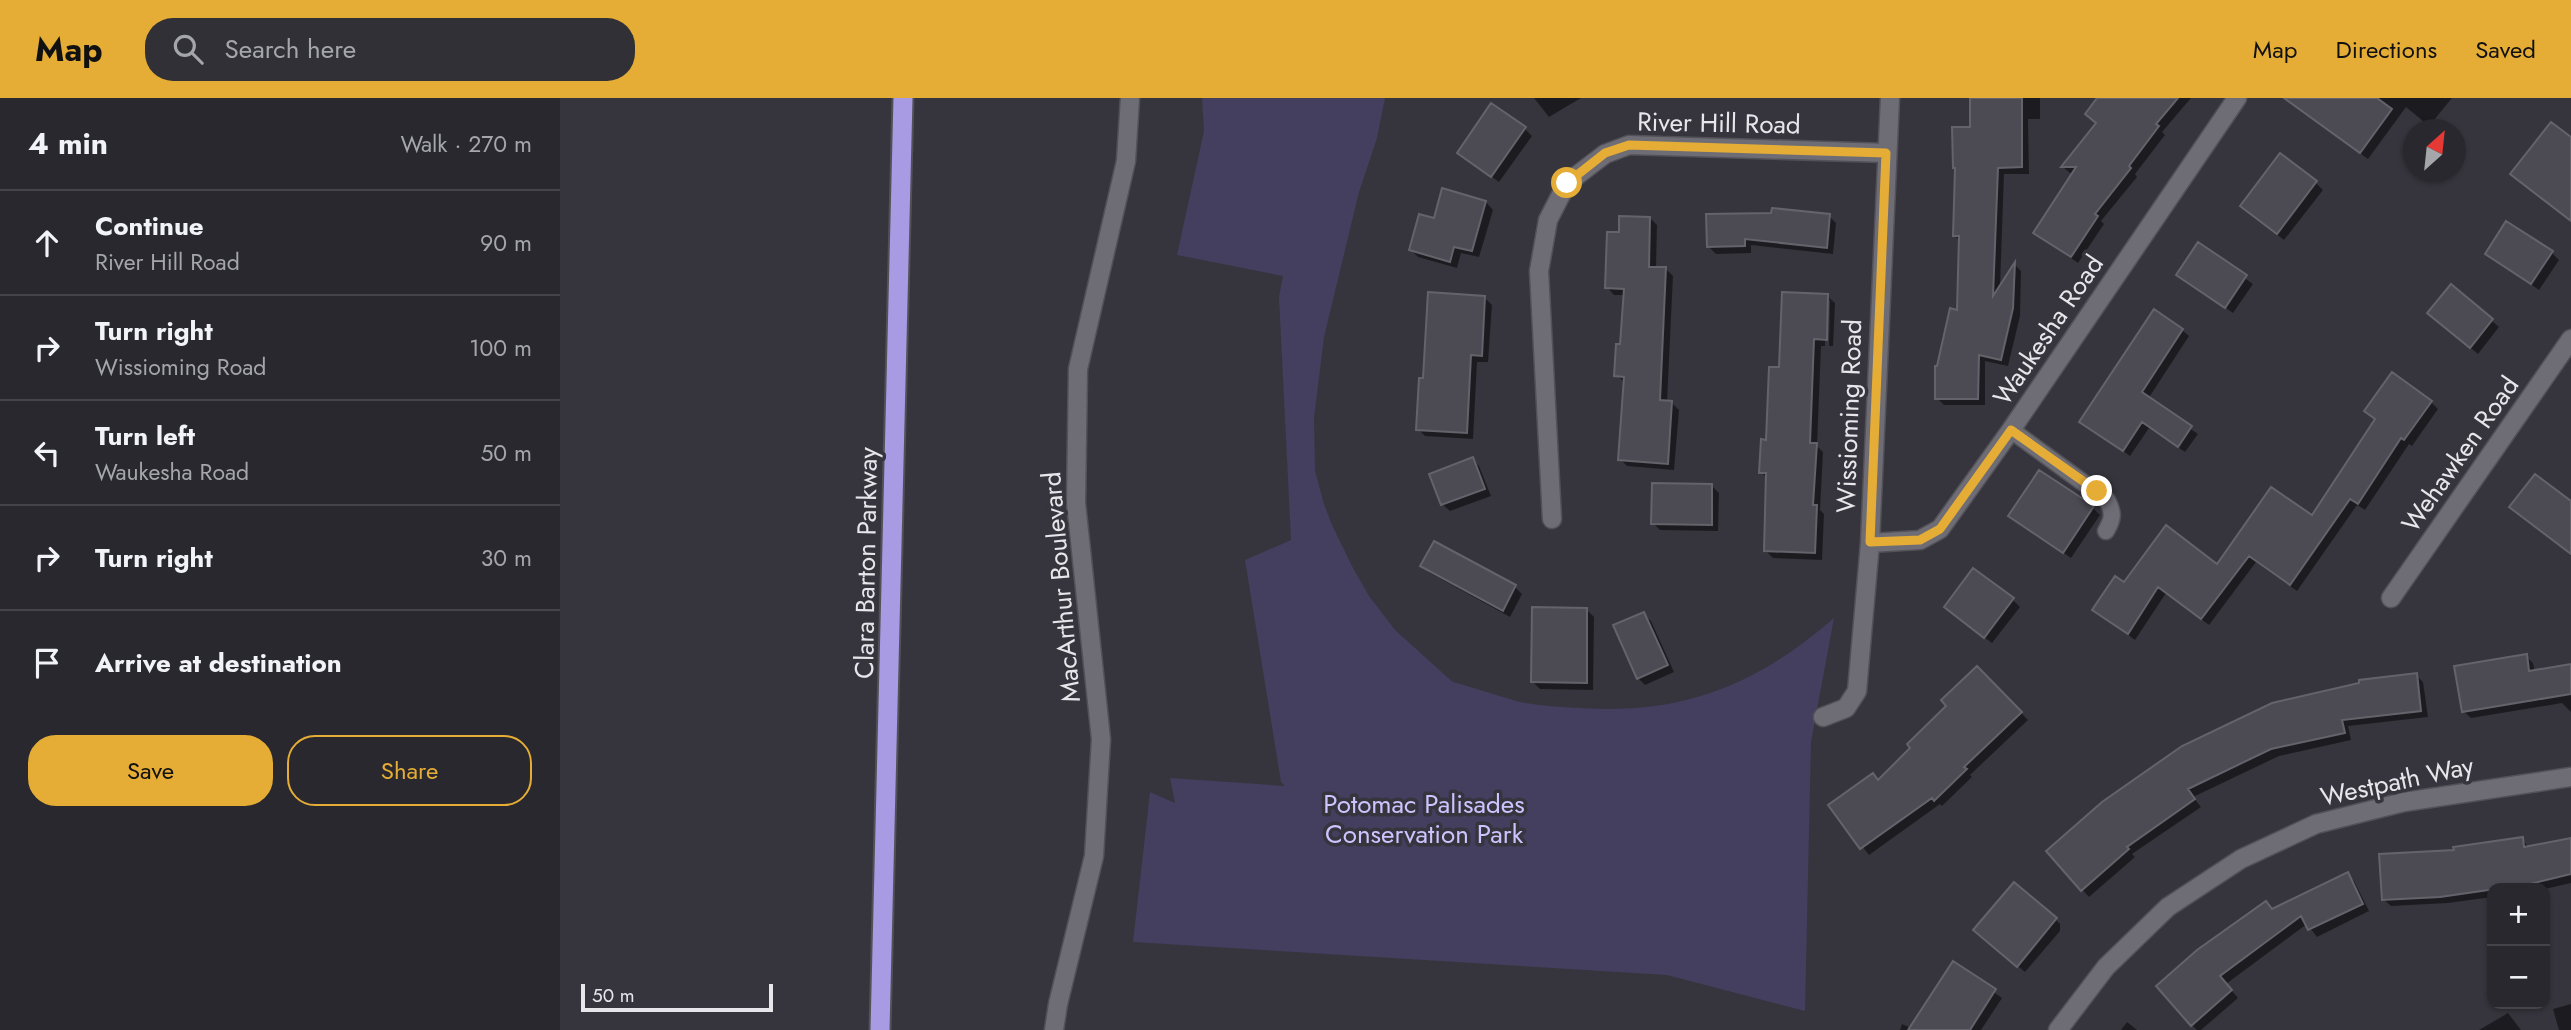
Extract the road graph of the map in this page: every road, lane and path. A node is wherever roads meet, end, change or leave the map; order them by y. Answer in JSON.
{"nodes":[{"id":1,"x":903,"y":98,"type":"edge"},
{"id":2,"x":1130,"y":98,"type":"edge"},
{"id":3,"x":1890,"y":98,"type":"edge"},
{"id":4,"x":2237,"y":98,"type":"edge"},
{"id":5,"x":1886,"y":153,"type":"junction"},
{"id":6,"x":2571,"y":339,"type":"edge"},
{"id":7,"x":2011,"y":430,"type":"junction"},
{"id":8,"x":1552,"y":519,"type":"dead end"},
{"id":9,"x":2106,"y":531,"type":"dead end"},
{"id":10,"x":1870,"y":542,"type":"junction"},
{"id":11,"x":2391,"y":598,"type":"dead end"},
{"id":12,"x":1823,"y":718,"type":"dead end"},
{"id":13,"x":2571,"y":777,"type":"edge"},
{"id":14,"x":880,"y":1030,"type":"edge"},
{"id":15,"x":1054,"y":1030,"type":"edge"},
{"id":16,"x":2058,"y":1030,"type":"edge"}],
"edges":[{"from":1,"to":14,"type":"highway","name":"Clara Barton Parkway"},
{"from":2,"to":15,"type":"street","name":"MacArthur Boulevard"},
{"from":3,"to":5,"type":"street","name":"Wissioming Road"},
{"from":4,"to":7,"type":"street","name":"Waukesha Road"},
{"from":5,"to":8,"type":"street","name":"River Hill Road"},
{"from":5,"to":10,"type":"street","name":"Wissioming Road"},
{"from":6,"to":11,"type":"street","name":"Wehawken Road"},
{"from":7,"to":9,"type":"lane"},
{"from":7,"to":10,"type":"street","name":"Waukesha Road"},
{"from":10,"to":12,"type":"street","name":"Wissioming Road"},
{"from":13,"to":16,"type":"street","name":"Westpath Way"}]}
